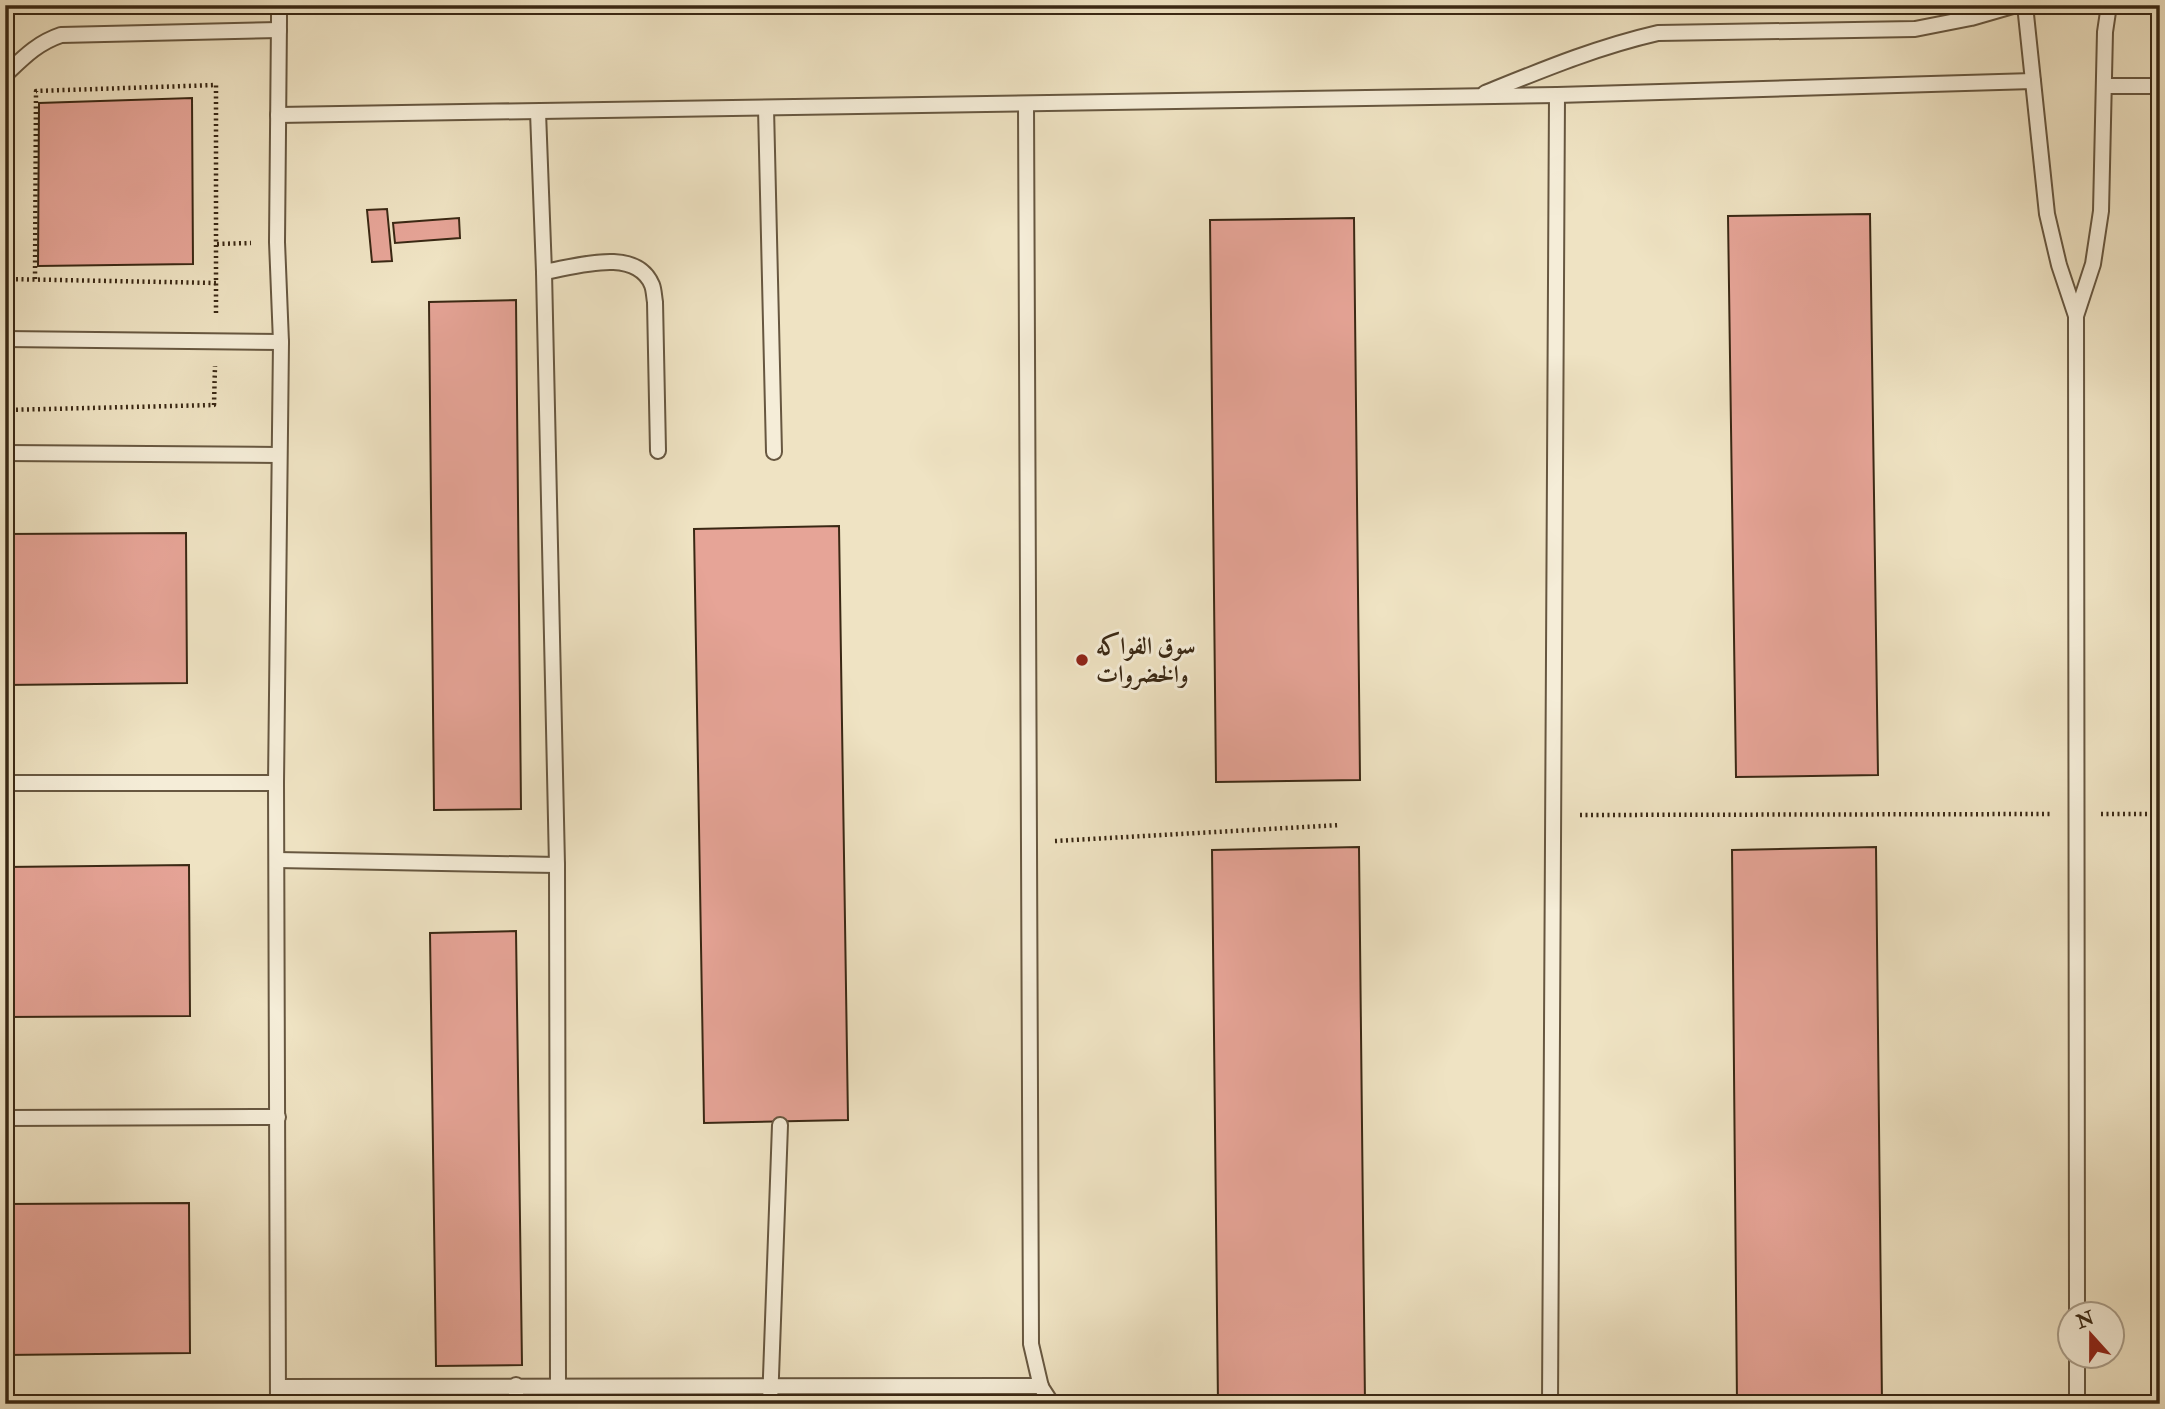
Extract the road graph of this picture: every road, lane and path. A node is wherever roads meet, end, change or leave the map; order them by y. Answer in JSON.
{"nodes":[{"id":1,"x":2016,"y":5,"type":"edge"},
{"id":2,"x":2025,"y":5,"type":"edge"},
{"id":3,"x":2109,"y":5,"type":"edge"},
{"id":4,"x":279,"y":8,"type":"edge"},
{"id":5,"x":279,"y":30,"type":"junction"},
{"id":6,"x":5,"y":75,"type":"edge"},
{"id":7,"x":2033,"y":81,"type":"junction"},
{"id":8,"x":2104,"y":86,"type":"junction"},
{"id":9,"x":2160,"y":86,"type":"edge"},
{"id":10,"x":1557,"y":95,"type":"junction"},
{"id":11,"x":1477,"y":96,"type":"junction"},
{"id":12,"x":1026,"y":104,"type":"junction"},
{"id":13,"x":766,"y":108,"type":"junction"},
{"id":14,"x":538,"y":112,"type":"junction"},
{"id":15,"x":278,"y":115,"type":"junction"},
{"id":16,"x":277,"y":242,"type":"junction"},
{"id":17,"x":217,"y":244,"type":"junction"},
{"id":18,"x":544,"y":272,"type":"junction"},
{"id":19,"x":5,"y":279,"type":"edge"},
{"id":20,"x":35,"y":279,"type":"junction"},
{"id":21,"x":217,"y":283,"type":"junction"},
{"id":22,"x":2076,"y":316,"type":"junction"},
{"id":23,"x":5,"y":339,"type":"edge"},
{"id":24,"x":216,"y":341,"type":"junction"},
{"id":25,"x":281,"y":342,"type":"junction"},
{"id":26,"x":5,"y":410,"type":"edge"},
{"id":27,"x":658,"y":451,"type":"dead end"},
{"id":28,"x":5,"y":453,"type":"edge"},
{"id":29,"x":774,"y":453,"type":"dead end"},
{"id":30,"x":279,"y":455,"type":"junction"},
{"id":31,"x":5,"y":783,"type":"edge"},
{"id":32,"x":276,"y":783,"type":"junction"},
{"id":33,"x":2077,"y":814,"type":"junction"},
{"id":34,"x":2160,"y":814,"type":"edge"},
{"id":35,"x":1553,"y":815,"type":"junction"},
{"id":36,"x":1340,"y":825,"type":"dead end"},
{"id":37,"x":1029,"y":842,"type":"junction"},
{"id":38,"x":277,"y":860,"type":"junction"},
{"id":39,"x":556,"y":865,"type":"junction"},
{"id":40,"x":278,"y":1117,"type":"junction"},
{"id":41,"x":5,"y":1118,"type":"edge"},
{"id":42,"x":780,"y":1125,"type":"dead end"},
{"id":43,"x":2077,"y":1300,"type":"edge"},
{"id":44,"x":2077,"y":1370,"type":"edge"},
{"id":45,"x":516,"y":1385,"type":"junction"},
{"id":46,"x":558,"y":1385,"type":"junction"},
{"id":47,"x":771,"y":1385,"type":"junction"},
{"id":48,"x":1041,"y":1386,"type":"junction"},
{"id":49,"x":278,"y":1387,"type":"junction"},
{"id":50,"x":278,"y":1404,"type":"edge"},
{"id":51,"x":516,"y":1404,"type":"edge"},
{"id":52,"x":771,"y":1404,"type":"edge"},
{"id":53,"x":1052,"y":1404,"type":"edge"},
{"id":54,"x":1550,"y":1404,"type":"edge"},
{"id":55,"x":2077,"y":1404,"type":"edge"}],
"edges":[{"from":1,"to":11,"type":"lane"},
{"from":2,"to":7,"type":"lane"},
{"from":3,"to":8,"type":"lane"},
{"from":4,"to":5,"type":"lane"},
{"from":5,"to":6,"type":"lane"},
{"from":5,"to":15,"type":"lane"},
{"from":7,"to":10,"type":"lane"},
{"from":7,"to":22,"type":"lane"},
{"from":8,"to":9,"type":"lane"},
{"from":8,"to":22,"type":"lane"},
{"from":10,"to":11,"type":"lane"},
{"from":10,"to":35,"type":"lane"},
{"from":11,"to":12,"type":"lane"},
{"from":12,"to":13,"type":"lane"},
{"from":12,"to":37,"type":"lane"},
{"from":13,"to":14,"type":"lane"},
{"from":13,"to":29,"type":"lane"},
{"from":14,"to":15,"type":"lane"},
{"from":14,"to":18,"type":"lane"},
{"from":15,"to":16,"type":"lane"},
{"from":16,"to":17,"type":"path"},
{"from":16,"to":25,"type":"lane"},
{"from":17,"to":20,"type":"path"},
{"from":17,"to":21,"type":"path"},
{"from":18,"to":27,"type":"lane"},
{"from":18,"to":39,"type":"lane"},
{"from":19,"to":20,"type":"path"},
{"from":20,"to":21,"type":"path"},
{"from":21,"to":24,"type":"path"},
{"from":22,"to":33,"type":"lane"},
{"from":23,"to":24,"type":"lane"},
{"from":24,"to":25,"type":"lane"},
{"from":24,"to":26,"type":"path"},
{"from":25,"to":30,"type":"lane"},
{"from":28,"to":30,"type":"lane"},
{"from":30,"to":32,"type":"lane"},
{"from":31,"to":32,"type":"lane"},
{"from":32,"to":38,"type":"lane"},
{"from":33,"to":34,"type":"path"},
{"from":33,"to":35,"type":"path"},
{"from":33,"to":43,"type":"lane"},
{"from":35,"to":54,"type":"lane"},
{"from":36,"to":37,"type":"path"},
{"from":37,"to":48,"type":"lane"},
{"from":38,"to":39,"type":"lane"},
{"from":38,"to":40,"type":"lane"},
{"from":39,"to":46,"type":"lane"},
{"from":40,"to":41,"type":"lane"},
{"from":40,"to":49,"type":"lane"},
{"from":42,"to":47,"type":"lane"},
{"from":44,"to":55,"type":"lane"},
{"from":45,"to":46,"type":"lane"},
{"from":45,"to":49,"type":"lane"},
{"from":45,"to":51,"type":"lane"},
{"from":46,"to":47,"type":"lane"},
{"from":47,"to":48,"type":"lane"},
{"from":47,"to":52,"type":"lane"},
{"from":48,"to":53,"type":"lane"},
{"from":49,"to":50,"type":"lane"}]}
